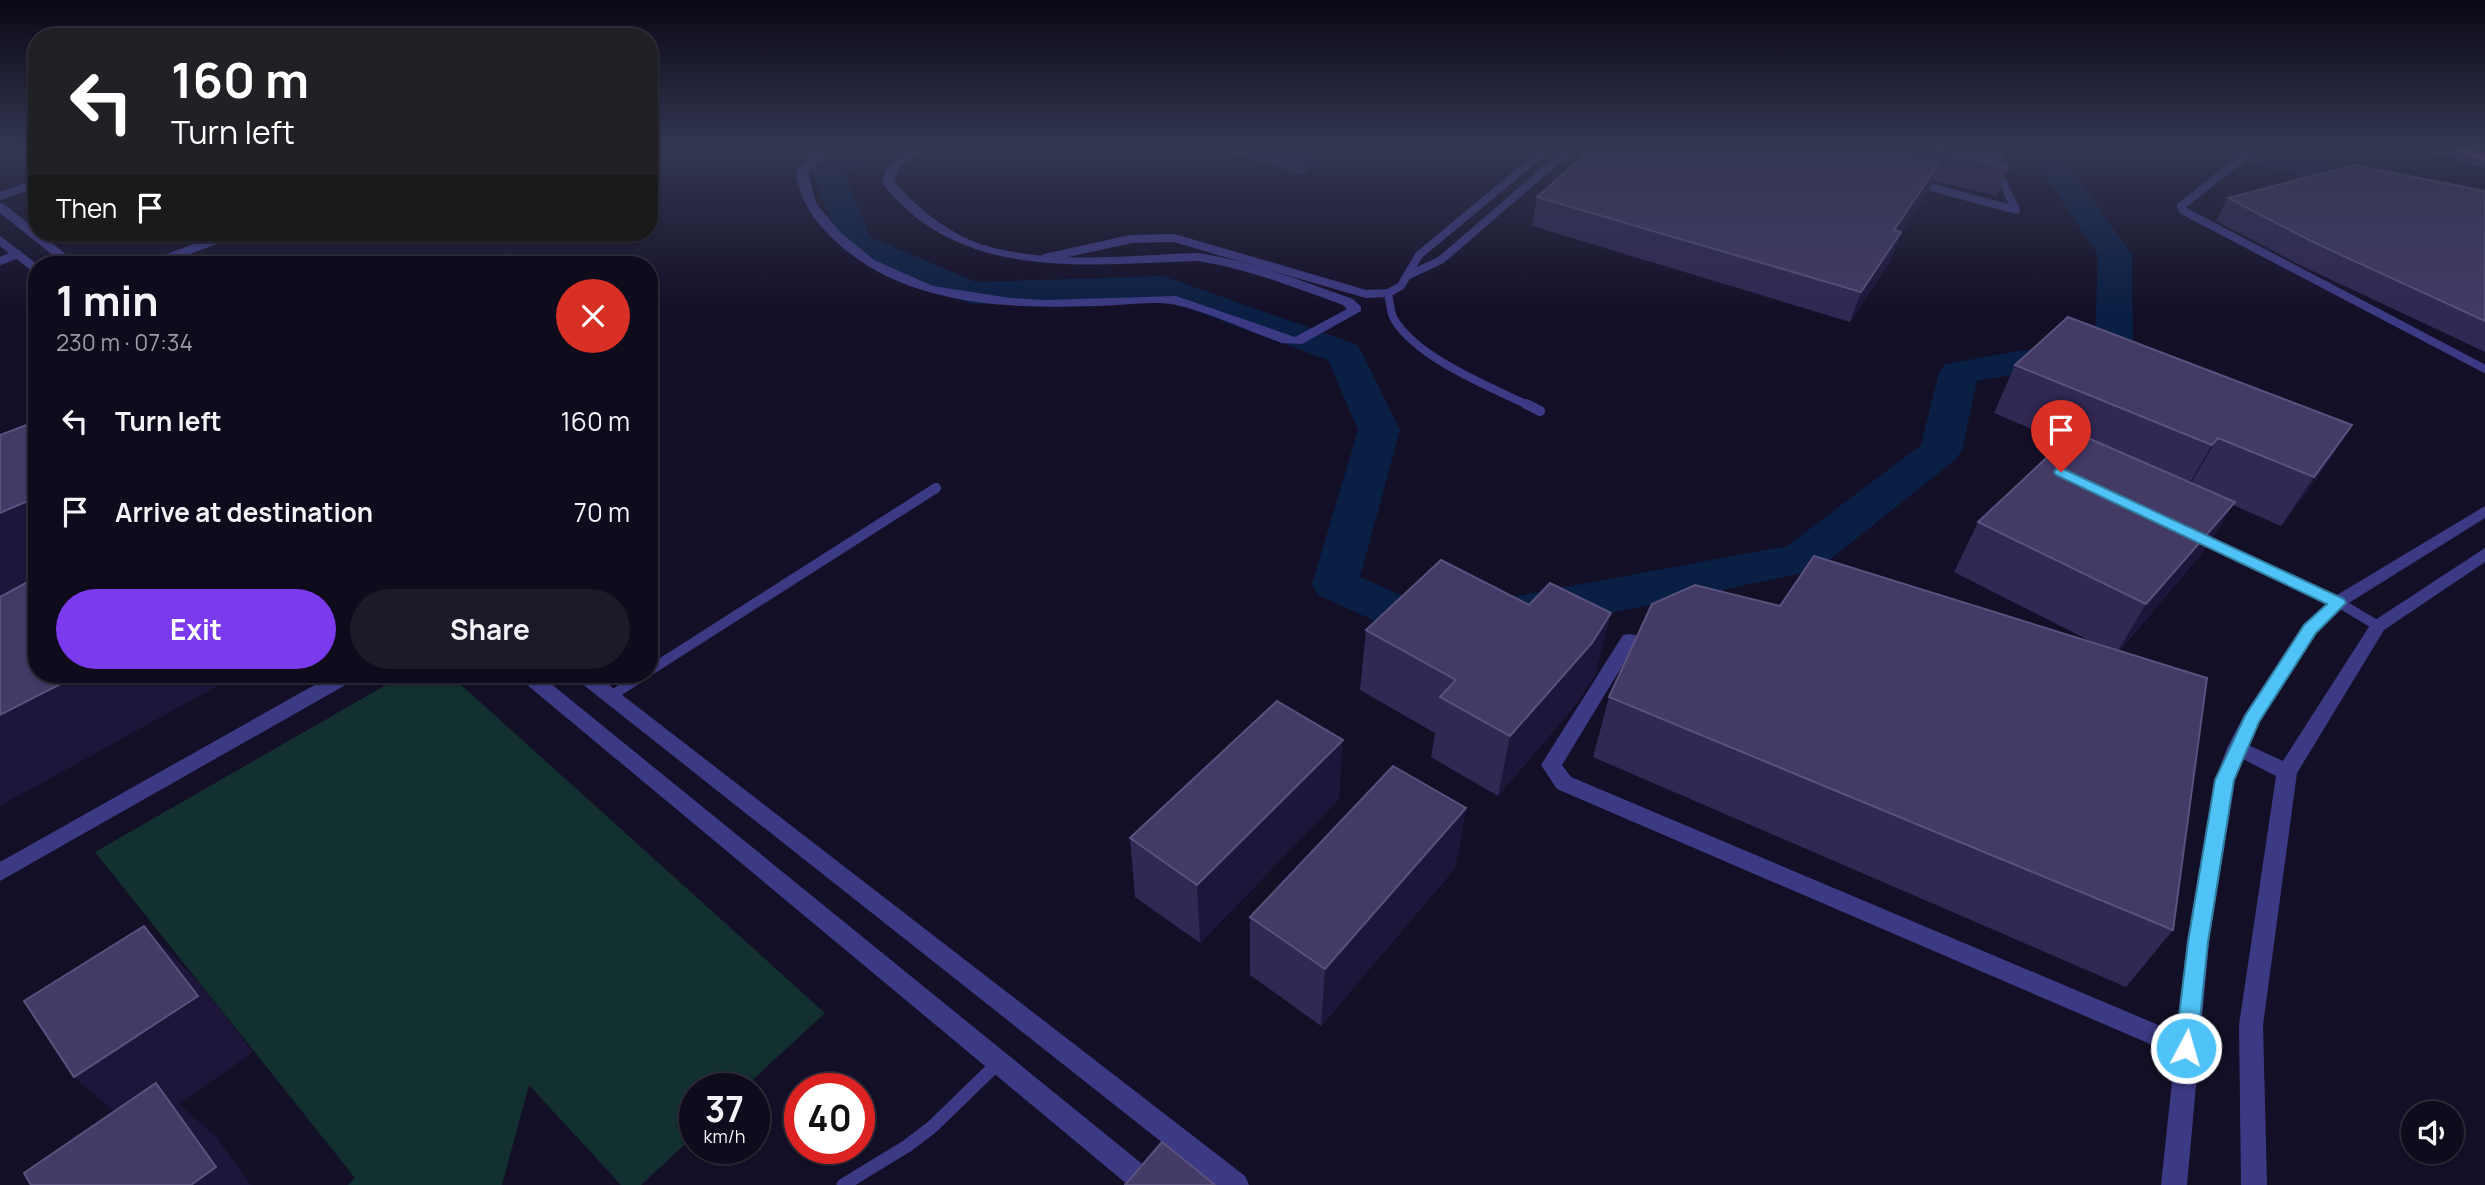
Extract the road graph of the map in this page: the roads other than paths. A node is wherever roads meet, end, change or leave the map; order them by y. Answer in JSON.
{"nodes":[{"id":1,"x":809,"y":202,"type":"edge"},
{"id":2,"x":906,"y":202,"type":"edge"},
{"id":3,"x":1482,"y":202,"type":"edge"},
{"id":4,"x":1508,"y":202,"type":"edge"},
{"id":5,"x":1987,"y":202,"type":"edge"},
{"id":6,"x":2012,"y":202,"type":"edge"},
{"id":7,"x":2185,"y":202,"type":"edge"},
{"id":8,"x":0,"y":207,"type":"edge"},
{"id":9,"x":28,"y":229,"type":"edge"},
{"id":10,"x":0,"y":240,"type":"edge"},
{"id":11,"x":44,"y":242,"type":"edge"},
{"id":12,"x":211,"y":242,"type":"edge"},
{"id":13,"x":18,"y":254,"type":"junction"},
{"id":14,"x":62,"y":256,"type":"edge"},
{"id":15,"x":173,"y":256,"type":"edge"},
{"id":16,"x":1045,"y":258,"type":"junction"},
{"id":17,"x":0,"y":261,"type":"edge"},
{"id":18,"x":28,"y":263,"type":"edge"},
{"id":19,"x":1407,"y":276,"type":"junction"},
{"id":20,"x":1388,"y":293,"type":"junction"},
{"id":21,"x":2485,"y":369,"type":"edge"},
{"id":22,"x":1540,"y":411,"type":"dead end"},
{"id":23,"x":936,"y":488,"type":"dead end"},
{"id":24,"x":2485,"y":511,"type":"edge"},
{"id":25,"x":2187,"y":531,"type":"edge"},
{"id":26,"x":2485,"y":554,"type":"edge"},
{"id":27,"x":2338,"y":603,"type":"junction"},
{"id":28,"x":2378,"y":625,"type":"junction"},
{"id":29,"x":1629,"y":640,"type":"dead end"},
{"id":30,"x":658,"y":665,"type":"edge"},
{"id":31,"x":333,"y":683,"type":"edge"},
{"id":32,"x":538,"y":683,"type":"edge"},
{"id":33,"x":594,"y":683,"type":"edge"},
{"id":34,"x":630,"y":683,"type":"edge"},
{"id":35,"x":611,"y":696,"type":"junction"},
{"id":36,"x":2237,"y":748,"type":"junction"},
{"id":37,"x":2287,"y":772,"type":"junction"},
{"id":38,"x":0,"y":872,"type":"edge"},
{"id":39,"x":2186,"y":1048,"type":"junction"},
{"id":40,"x":999,"y":1062,"type":"junction"},
{"id":41,"x":844,"y":1185,"type":"edge"},
{"id":42,"x":1148,"y":1185,"type":"edge"},
{"id":43,"x":1236,"y":1185,"type":"edge"},
{"id":44,"x":2174,"y":1185,"type":"edge"},
{"id":45,"x":2254,"y":1185,"type":"edge"}],
"edges":[{"from":1,"to":16,"type":"street"},
{"from":2,"to":16,"type":"street"},
{"from":3,"to":19,"type":"lane"},
{"from":4,"to":19,"type":"lane"},
{"from":5,"to":6,"type":"lane"},
{"from":7,"to":21,"type":"lane"},
{"from":8,"to":9,"type":"street"},
{"from":10,"to":13,"type":"street"},
{"from":11,"to":14,"type":"street"},
{"from":12,"to":15,"type":"lane"},
{"from":13,"to":17,"type":"lane"},
{"from":13,"to":18,"type":"street"},
{"from":16,"to":20,"type":"lane"},
{"from":19,"to":20,"type":"lane"},
{"from":20,"to":22,"type":"lane"},
{"from":23,"to":30,"type":"lane"},
{"from":24,"to":27,"type":"street"},
{"from":25,"to":27,"type":"lane"},
{"from":26,"to":28,"type":"street"},
{"from":27,"to":28,"type":"lane"},
{"from":27,"to":36,"type":"street"},
{"from":28,"to":37,"type":"street"},
{"from":29,"to":39,"type":"street"},
{"from":31,"to":38,"type":"street"},
{"from":32,"to":40,"type":"street"},
{"from":33,"to":35,"type":"street"},
{"from":34,"to":35,"type":"lane"},
{"from":35,"to":43,"type":"street"},
{"from":36,"to":37,"type":"street"},
{"from":36,"to":39,"type":"street"},
{"from":37,"to":45,"type":"street"},
{"from":39,"to":44,"type":"street"},
{"from":40,"to":41,"type":"lane"},
{"from":40,"to":42,"type":"street"}]}
